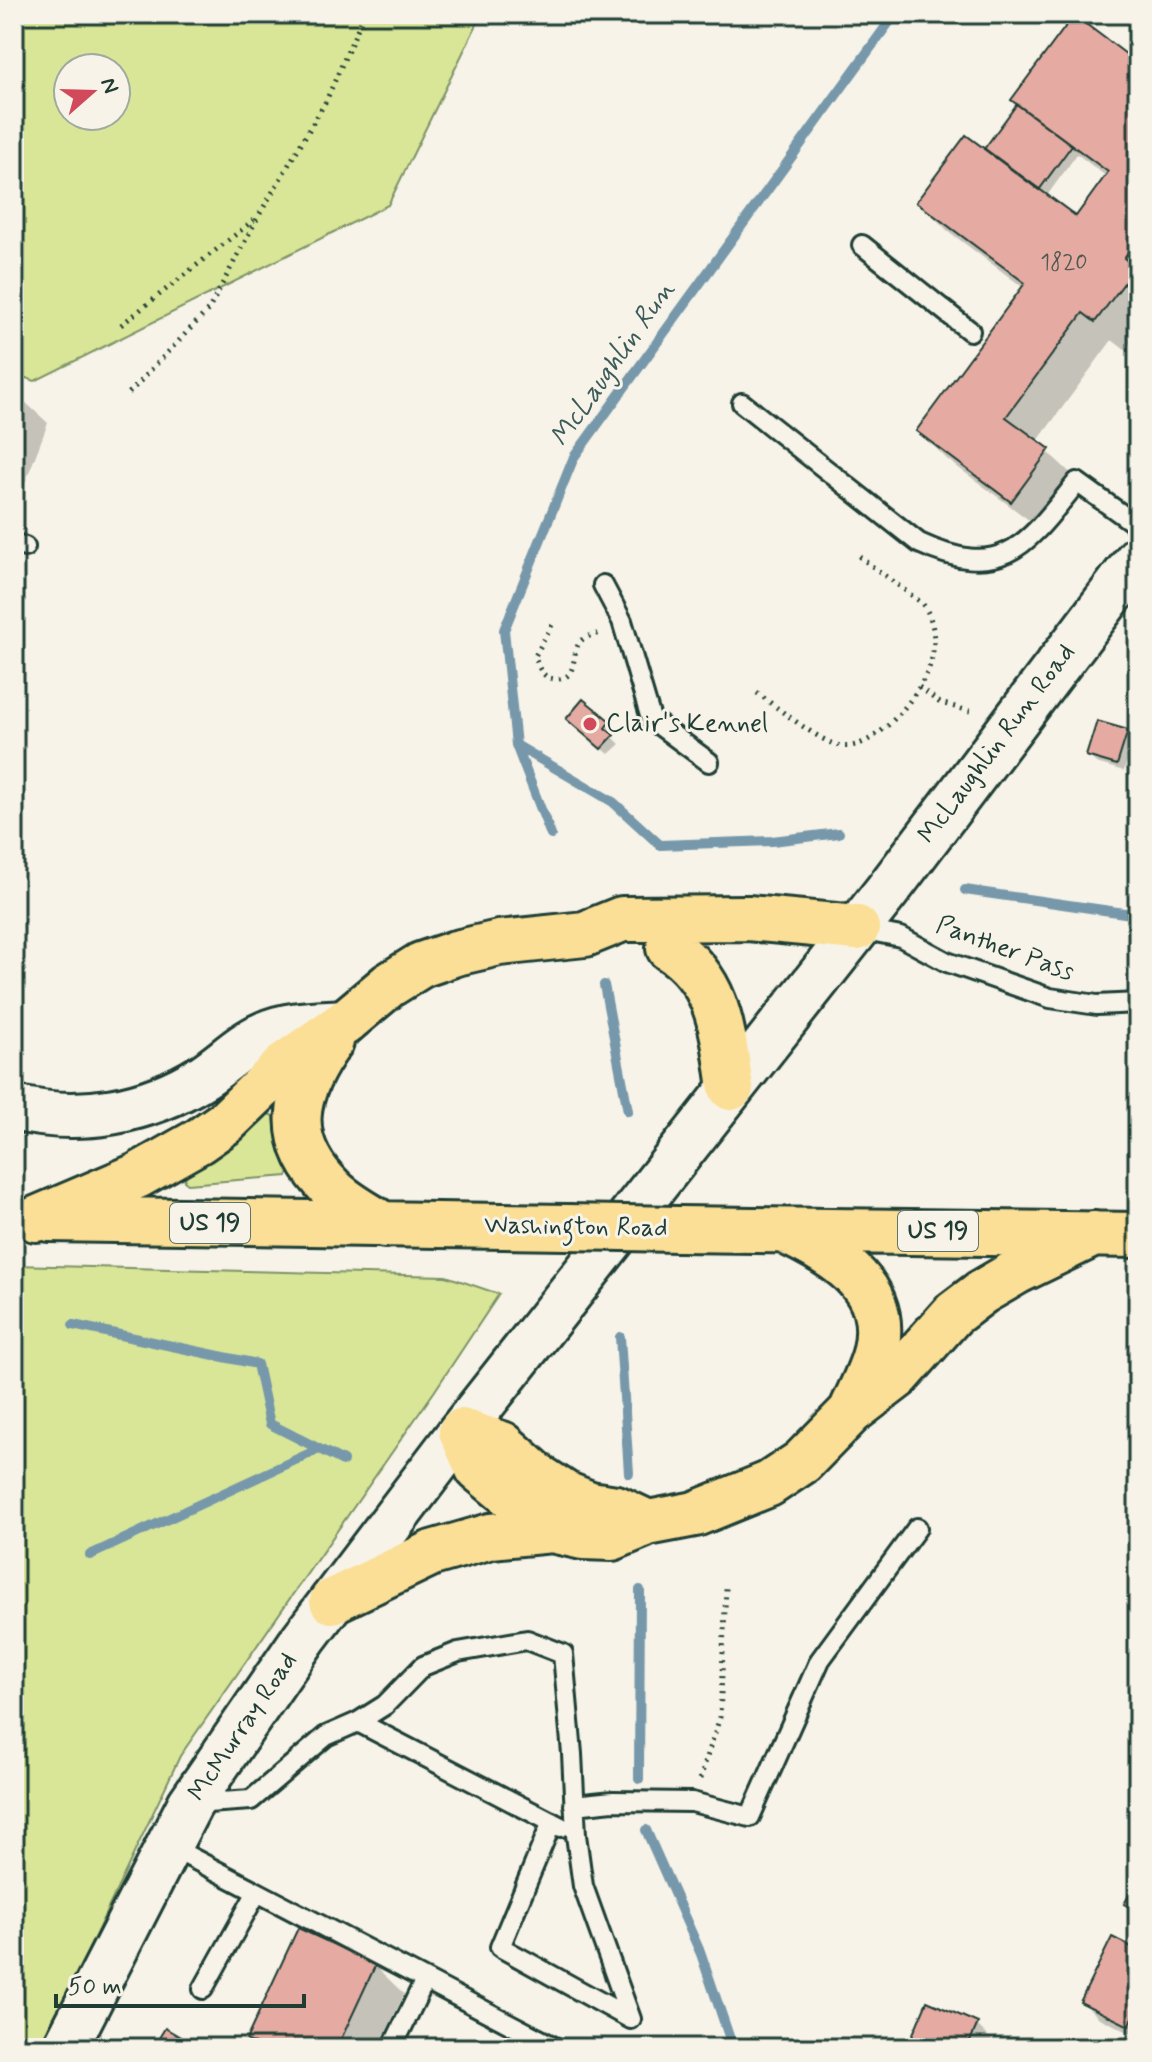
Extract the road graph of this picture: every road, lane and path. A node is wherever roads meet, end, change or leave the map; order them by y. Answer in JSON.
{"nodes":[{"id":1,"x":364,"y":14,"type":"edge"},
{"id":2,"x":258,"y":217,"type":"junction"},
{"id":3,"x":862,"y":245,"type":"dead end"},
{"id":4,"x":121,"y":325,"type":"dead end"},
{"id":5,"x":970,"y":331,"type":"dead end"},
{"id":6,"x":129,"y":393,"type":"dead end"},
{"id":7,"x":742,"y":403,"type":"dead end"},
{"id":8,"x":1138,"y":526,"type":"edge"},
{"id":9,"x":857,"y":555,"type":"dead end"},
{"id":10,"x":1138,"y":559,"type":"edge"},
{"id":11,"x":603,"y":585,"type":"dead end"},
{"id":12,"x":622,"y":621,"type":"junction"},
{"id":13,"x":552,"y":625,"type":"dead end"},
{"id":14,"x":919,"y":687,"type":"junction"},
{"id":15,"x":757,"y":693,"type":"dead end"},
{"id":16,"x":970,"y":711,"type":"dead end"},
{"id":17,"x":709,"y":762,"type":"dead end"},
{"id":18,"x":857,"y":928,"type":"junction"},
{"id":19,"x":585,"y":934,"type":"junction"},
{"id":20,"x":669,"y":948,"type":"junction"},
{"id":21,"x":1138,"y":1003,"type":"edge"},
{"id":22,"x":345,"y":1022,"type":"junction"},
{"id":23,"x":731,"y":1088,"type":"junction"},
{"id":24,"x":14,"y":1108,"type":"edge"},
{"id":25,"x":25,"y":1219,"type":"edge"},
{"id":26,"x":384,"y":1225,"type":"junction"},
{"id":27,"x":783,"y":1230,"type":"junction"},
{"id":28,"x":1094,"y":1234,"type":"junction"},
{"id":29,"x":1138,"y":1235,"type":"edge"},
{"id":30,"x":851,"y":1412,"type":"junction"},
{"id":31,"x":461,"y":1431,"type":"junction"},
{"id":32,"x":648,"y":1523,"type":"junction"},
{"id":33,"x":917,"y":1528,"type":"dead end"},
{"id":34,"x":552,"y":1530,"type":"junction"},
{"id":35,"x":726,"y":1588,"type":"dead end"},
{"id":36,"x":332,"y":1601,"type":"junction"},
{"id":37,"x":358,"y":1722,"type":"junction"},
{"id":38,"x":692,"y":1802,"type":"junction"},
{"id":39,"x":190,"y":1804,"type":"junction"},
{"id":40,"x":574,"y":1805,"type":"junction"},
{"id":41,"x":552,"y":1822,"type":"junction"},
{"id":42,"x":576,"y":1835,"type":"junction"},
{"id":43,"x":167,"y":1845,"type":"junction"},
{"id":44,"x":257,"y":1892,"type":"junction"},
{"id":45,"x":425,"y":1980,"type":"junction"},
{"id":46,"x":203,"y":1989,"type":"dead end"},
{"id":47,"x":65,"y":2048,"type":"edge"},
{"id":48,"x":392,"y":2048,"type":"edge"},
{"id":49,"x":556,"y":2048,"type":"edge"}],
"edges":[{"from":1,"to":2,"type":"path"},
{"from":2,"to":4,"type":"path"},
{"from":2,"to":6,"type":"path"},
{"from":3,"to":5,"type":"lane"},
{"from":7,"to":8,"type":"lane"},
{"from":9,"to":14,"type":"path"},
{"from":10,"to":18,"type":"main road","name":"McLaughlin Run Road"},
{"from":11,"to":12,"type":"lane"},
{"from":12,"to":13,"type":"path"},
{"from":12,"to":17,"type":"lane"},
{"from":14,"to":15,"type":"path"},
{"from":14,"to":16,"type":"path"},
{"from":18,"to":19,"type":"main road"},
{"from":18,"to":20,"type":"main road"},
{"from":18,"to":21,"type":"lane","name":"Panther Pass"},
{"from":18,"to":23,"type":"main road","name":"McLaughlin Run Road"},
{"from":19,"to":20,"type":"main road"},
{"from":19,"to":22,"type":"main road"},
{"from":20,"to":23,"type":"main road"},
{"from":22,"to":24,"type":"main road"},
{"from":22,"to":25,"type":"main road"},
{"from":22,"to":26,"type":"main road"},
{"from":23,"to":31,"type":"main road","name":"McMurray Road"},
{"from":25,"to":26,"type":"main road","name":"Washington Road","number":"US 19"},
{"from":26,"to":27,"type":"main road","name":"Washington Road","number":"US 19","bridge":true},
{"from":27,"to":28,"type":"main road","name":"Washington Road","number":"US 19"},
{"from":27,"to":30,"type":"main road"},
{"from":28,"to":29,"type":"main road","name":"Washington Road","number":"US 19"},
{"from":28,"to":30,"type":"main road"},
{"from":30,"to":32,"type":"main road"},
{"from":31,"to":32,"type":"main road"},
{"from":31,"to":34,"type":"main road"},
{"from":31,"to":36,"type":"main road","name":"McMurray Road"},
{"from":32,"to":34,"type":"main road"},
{"from":33,"to":38,"type":"lane"},
{"from":34,"to":36,"type":"main road"},
{"from":35,"to":38,"type":"path"},
{"from":36,"to":39,"type":"main road","name":"McMurray Road"},
{"from":37,"to":39,"type":"lane"},
{"from":37,"to":40,"type":"lane"},
{"from":37,"to":41,"type":"lane"},
{"from":38,"to":40,"type":"lane"},
{"from":39,"to":43,"type":"main road","name":"McMurray Road"},
{"from":40,"to":42,"type":"lane"},
{"from":41,"to":42,"type":"lane"},
{"from":41,"to":42,"type":"lane"},
{"from":43,"to":44,"type":"lane"},
{"from":43,"to":47,"type":"main road","name":"McMurray Road"},
{"from":44,"to":45,"type":"lane"},
{"from":44,"to":46,"type":"lane"},
{"from":45,"to":48,"type":"lane"},
{"from":45,"to":49,"type":"lane"}]}
